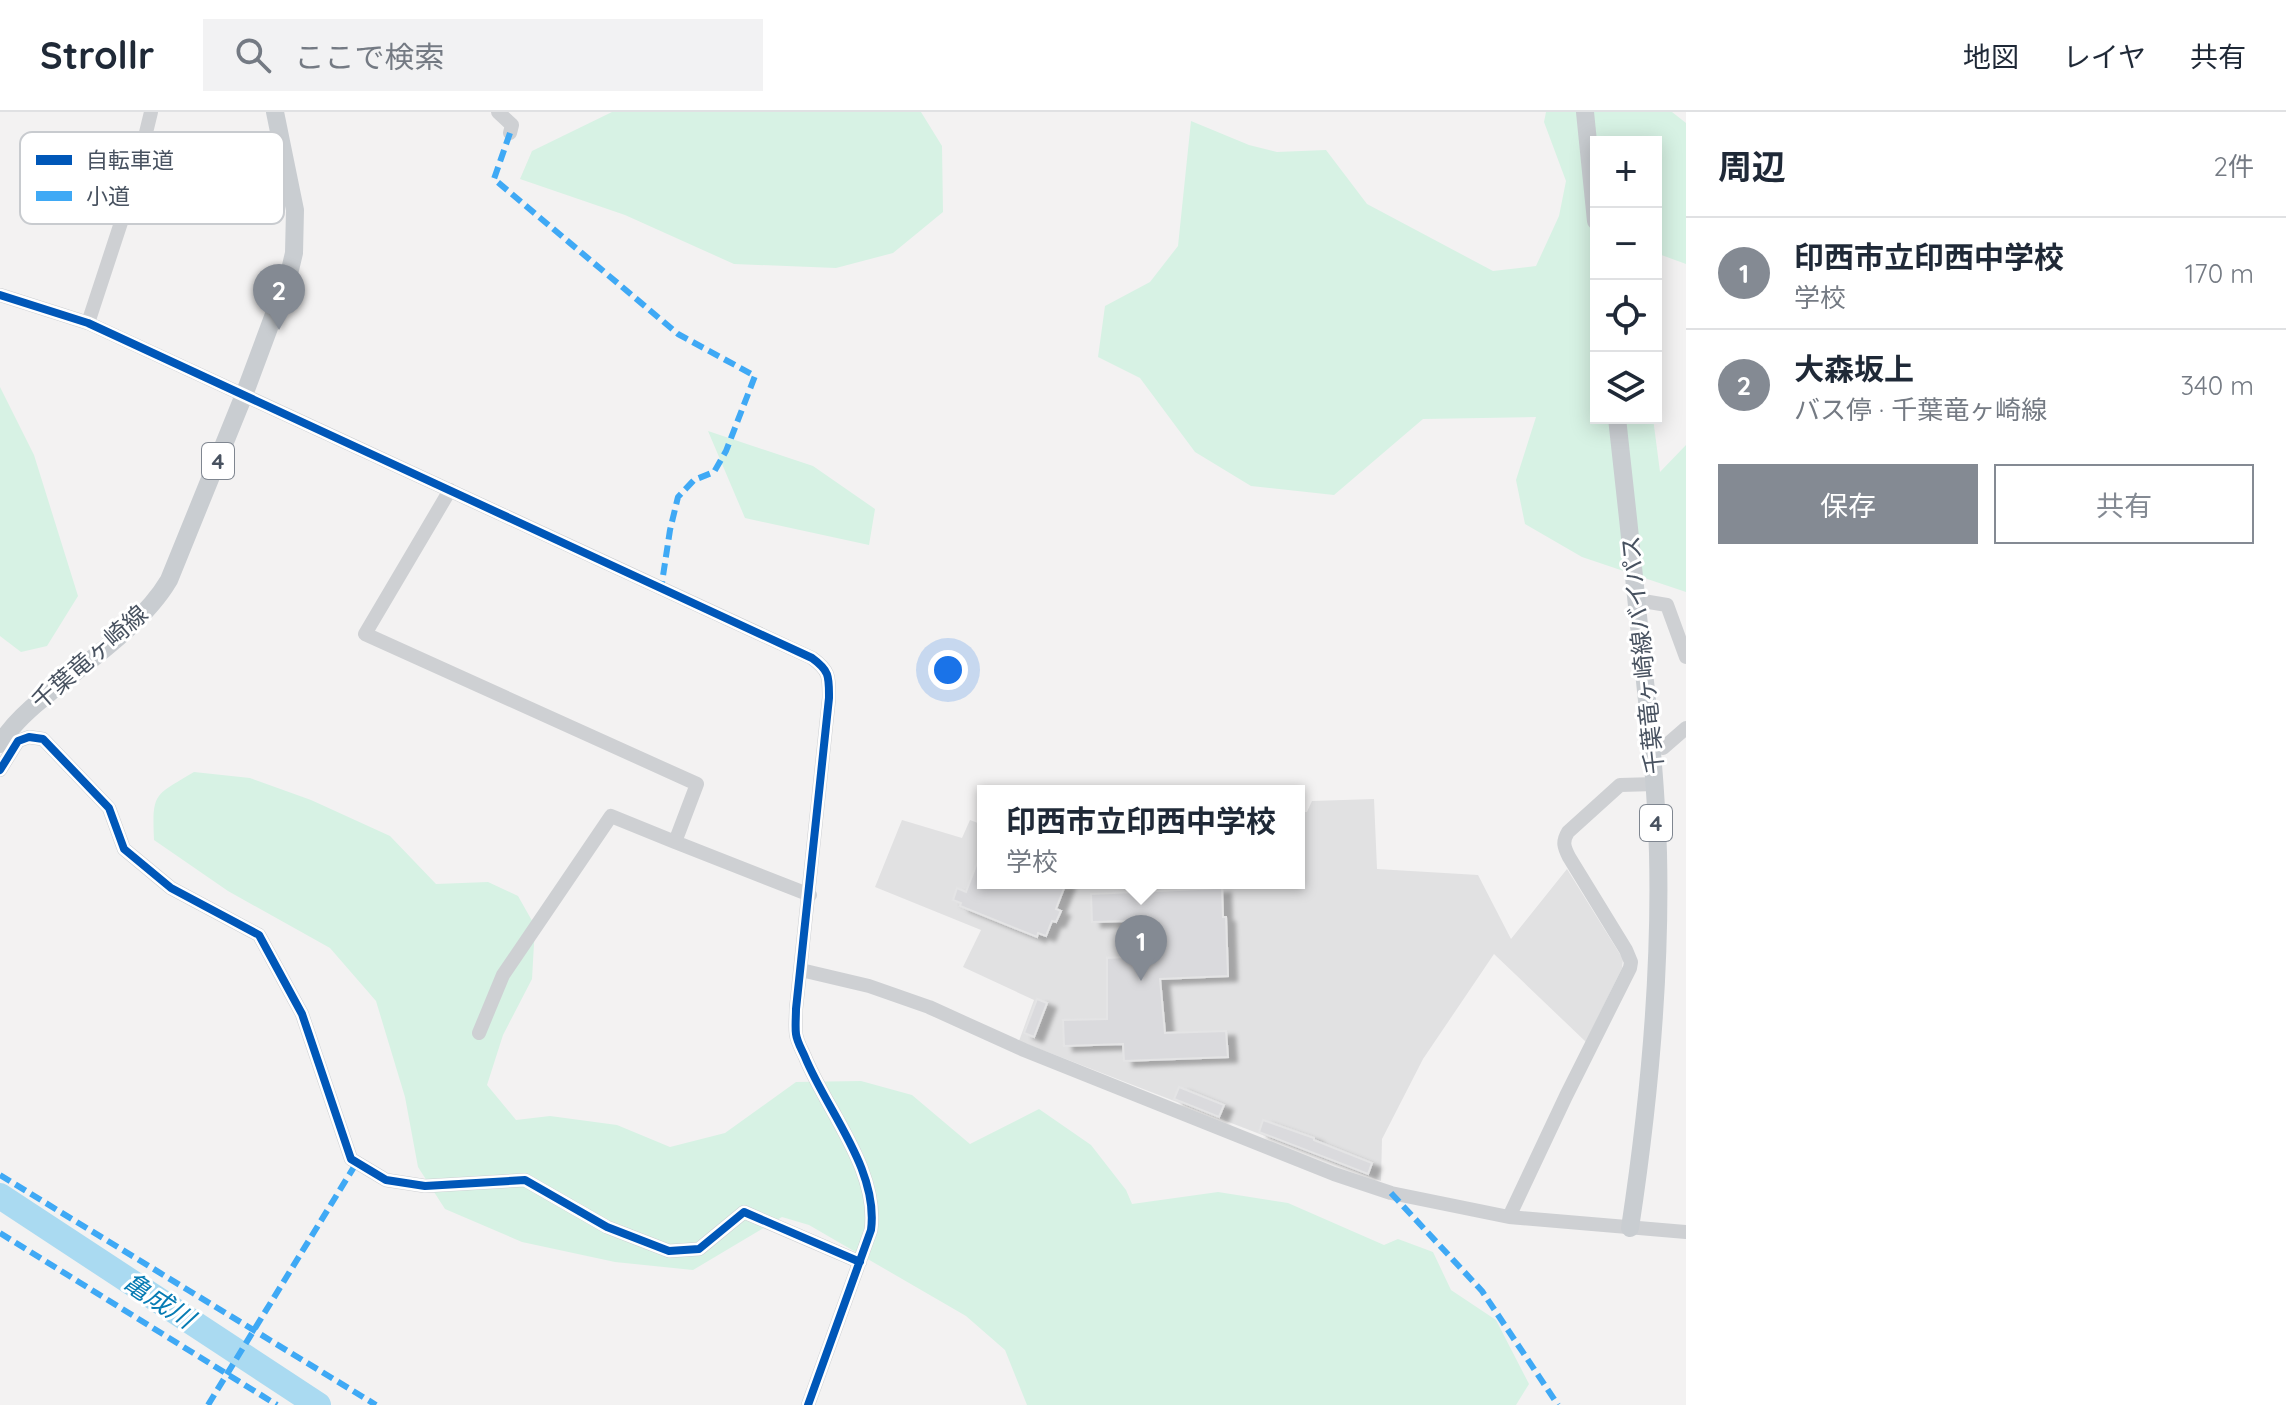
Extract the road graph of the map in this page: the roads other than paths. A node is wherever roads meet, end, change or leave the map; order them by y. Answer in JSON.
{"nodes":[{"id":1,"x":151,"y":112,"type":"edge"},
{"id":2,"x":275,"y":112,"type":"edge"},
{"id":3,"x":498,"y":112,"type":"edge"},
{"id":4,"x":1585,"y":112,"type":"edge"},
{"id":5,"x":146,"y":132,"type":"edge"},
{"id":6,"x":279,"y":132,"type":"edge"},
{"id":7,"x":510,"y":133,"type":"dead end"},
{"id":8,"x":284,"y":152,"type":"edge"},
{"id":9,"x":1595,"y":208,"type":"edge"},
{"id":10,"x":121,"y":224,"type":"edge"},
{"id":11,"x":0,"y":295,"type":"edge"},
{"id":12,"x":88,"y":323,"type":"junction"},
{"id":13,"x":244,"y":395,"type":"junction"},
{"id":14,"x":1618,"y":424,"type":"edge"},
{"id":15,"x":450,"y":490,"type":"junction"},
{"id":16,"x":1637,"y":600,"type":"junction"},
{"id":17,"x":1686,"y":657,"type":"edge"},
{"id":18,"x":1686,"y":728,"type":"edge"},
{"id":19,"x":0,"y":744,"type":"edge"},
{"id":20,"x":1663,"y":748,"type":"dead end"},
{"id":21,"x":0,"y":770,"type":"edge"},
{"id":22,"x":1655,"y":784,"type":"junction"},
{"id":23,"x":675,"y":842,"type":"junction"},
{"id":24,"x":810,"y":895,"type":"junction"},
{"id":25,"x":801,"y":970,"type":"junction"},
{"id":26,"x":479,"y":1033,"type":"dead end"},
{"id":27,"x":1509,"y":1217,"type":"junction"},
{"id":28,"x":1630,"y":1228,"type":"junction"},
{"id":29,"x":1686,"y":1232,"type":"edge"},
{"id":30,"x":860,"y":1262,"type":"junction"},
{"id":31,"x":808,"y":1405,"type":"edge"}],
"edges":[{"from":1,"to":5,"type":"street"},
{"from":2,"to":6,"type":"main road","name":"千葉竜ヶ崎線","number":"4"},
{"from":3,"to":7,"type":"street"},
{"from":4,"to":9,"type":"main road"},
{"from":8,"to":13,"type":"main road","name":"千葉竜ヶ崎線","number":"4"},
{"from":10,"to":12,"type":"street"},
{"from":11,"to":12,"type":"street"},
{"from":12,"to":13,"type":"street"},
{"from":13,"to":15,"type":"street"},
{"from":13,"to":19,"type":"main road","name":"千葉竜ヶ崎線","number":"4"},
{"from":14,"to":16,"type":"main road","name":"千葉竜ヶ崎線バイパス","number":"4"},
{"from":15,"to":23,"type":"street"},
{"from":15,"to":24,"type":"street"},
{"from":16,"to":17,"type":"street"},
{"from":16,"to":22,"type":"main road","name":"千葉竜ヶ崎線バイパス","number":"4"},
{"from":18,"to":20,"type":"street"},
{"from":21,"to":30,"type":"street"},
{"from":22,"to":27,"type":"street"},
{"from":22,"to":28,"type":"main road","name":"千葉竜ヶ崎線バイパス","number":"4"},
{"from":23,"to":24,"type":"street"},
{"from":23,"to":26,"type":"street"},
{"from":24,"to":25,"type":"street"},
{"from":25,"to":27,"type":"street"},
{"from":25,"to":30,"type":"street"},
{"from":27,"to":28,"type":"street"},
{"from":28,"to":29,"type":"street"},
{"from":30,"to":31,"type":"street"}]}
